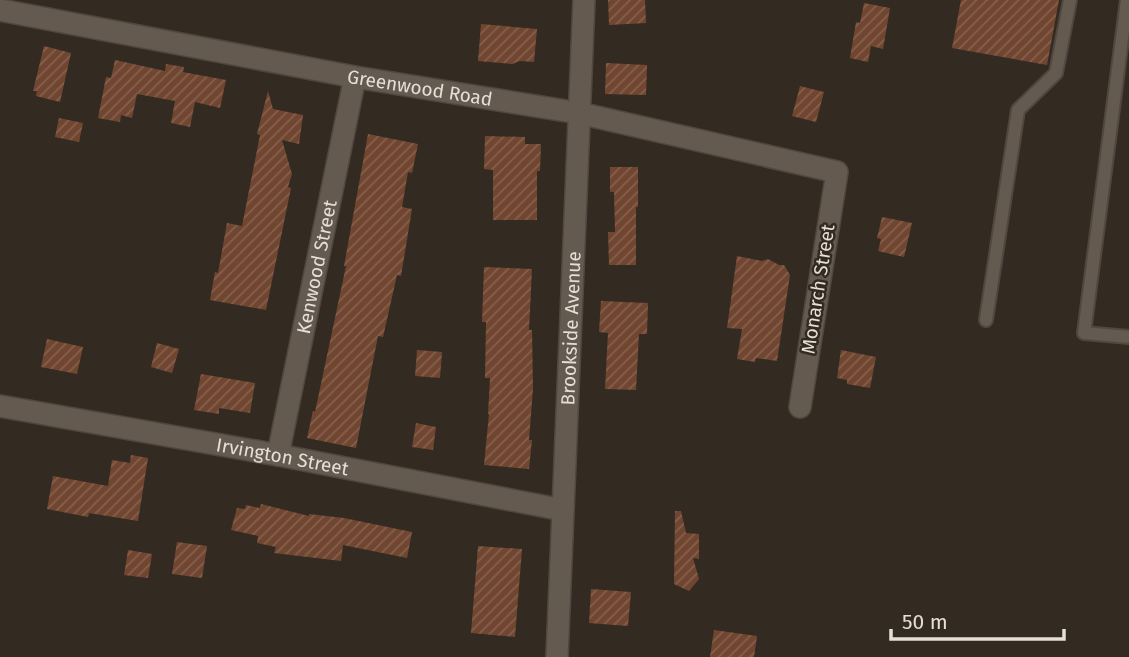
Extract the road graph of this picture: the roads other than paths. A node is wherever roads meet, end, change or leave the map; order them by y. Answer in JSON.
{"nodes":[{"id":1,"x":584,"y":0,"type":"edge"},
{"id":2,"x":1070,"y":0,"type":"edge"},
{"id":3,"x":1127,"y":0,"type":"edge"},
{"id":4,"x":0,"y":10,"type":"edge"},
{"id":5,"x":355,"y":77,"type":"junction"},
{"id":6,"x":579,"y":113,"type":"junction"},
{"id":7,"x":837,"y":172,"type":"joint"},
{"id":8,"x":986,"y":320,"type":"dead end"},
{"id":9,"x":1129,"y":337,"type":"edge"},
{"id":10,"x":0,"y":406,"type":"edge"},
{"id":11,"x":800,"y":407,"type":"dead end"},
{"id":12,"x":278,"y":455,"type":"junction"},
{"id":13,"x":563,"y":510,"type":"junction"},
{"id":14,"x":557,"y":657,"type":"edge"}],
"edges":[{"from":1,"to":6,"type":"street","name":"Brookside Avenue"},
{"from":2,"to":8,"type":"lane"},
{"from":3,"to":9,"type":"lane"},
{"from":4,"to":5,"type":"street","name":"Greenwood Road"},
{"from":5,"to":6,"type":"street","name":"Greenwood Road"},
{"from":5,"to":12,"type":"street","name":"Kenwood Street"},
{"from":6,"to":7,"type":"street","name":"Greenwood Road"},
{"from":6,"to":13,"type":"street","name":"Brookside Avenue"},
{"from":7,"to":11,"type":"street","name":"Monarch Street"},
{"from":10,"to":12,"type":"street","name":"Irvington Street"},
{"from":12,"to":13,"type":"street","name":"Irvington Street"},
{"from":13,"to":14,"type":"street","name":"Brookside Avenue"}]}
